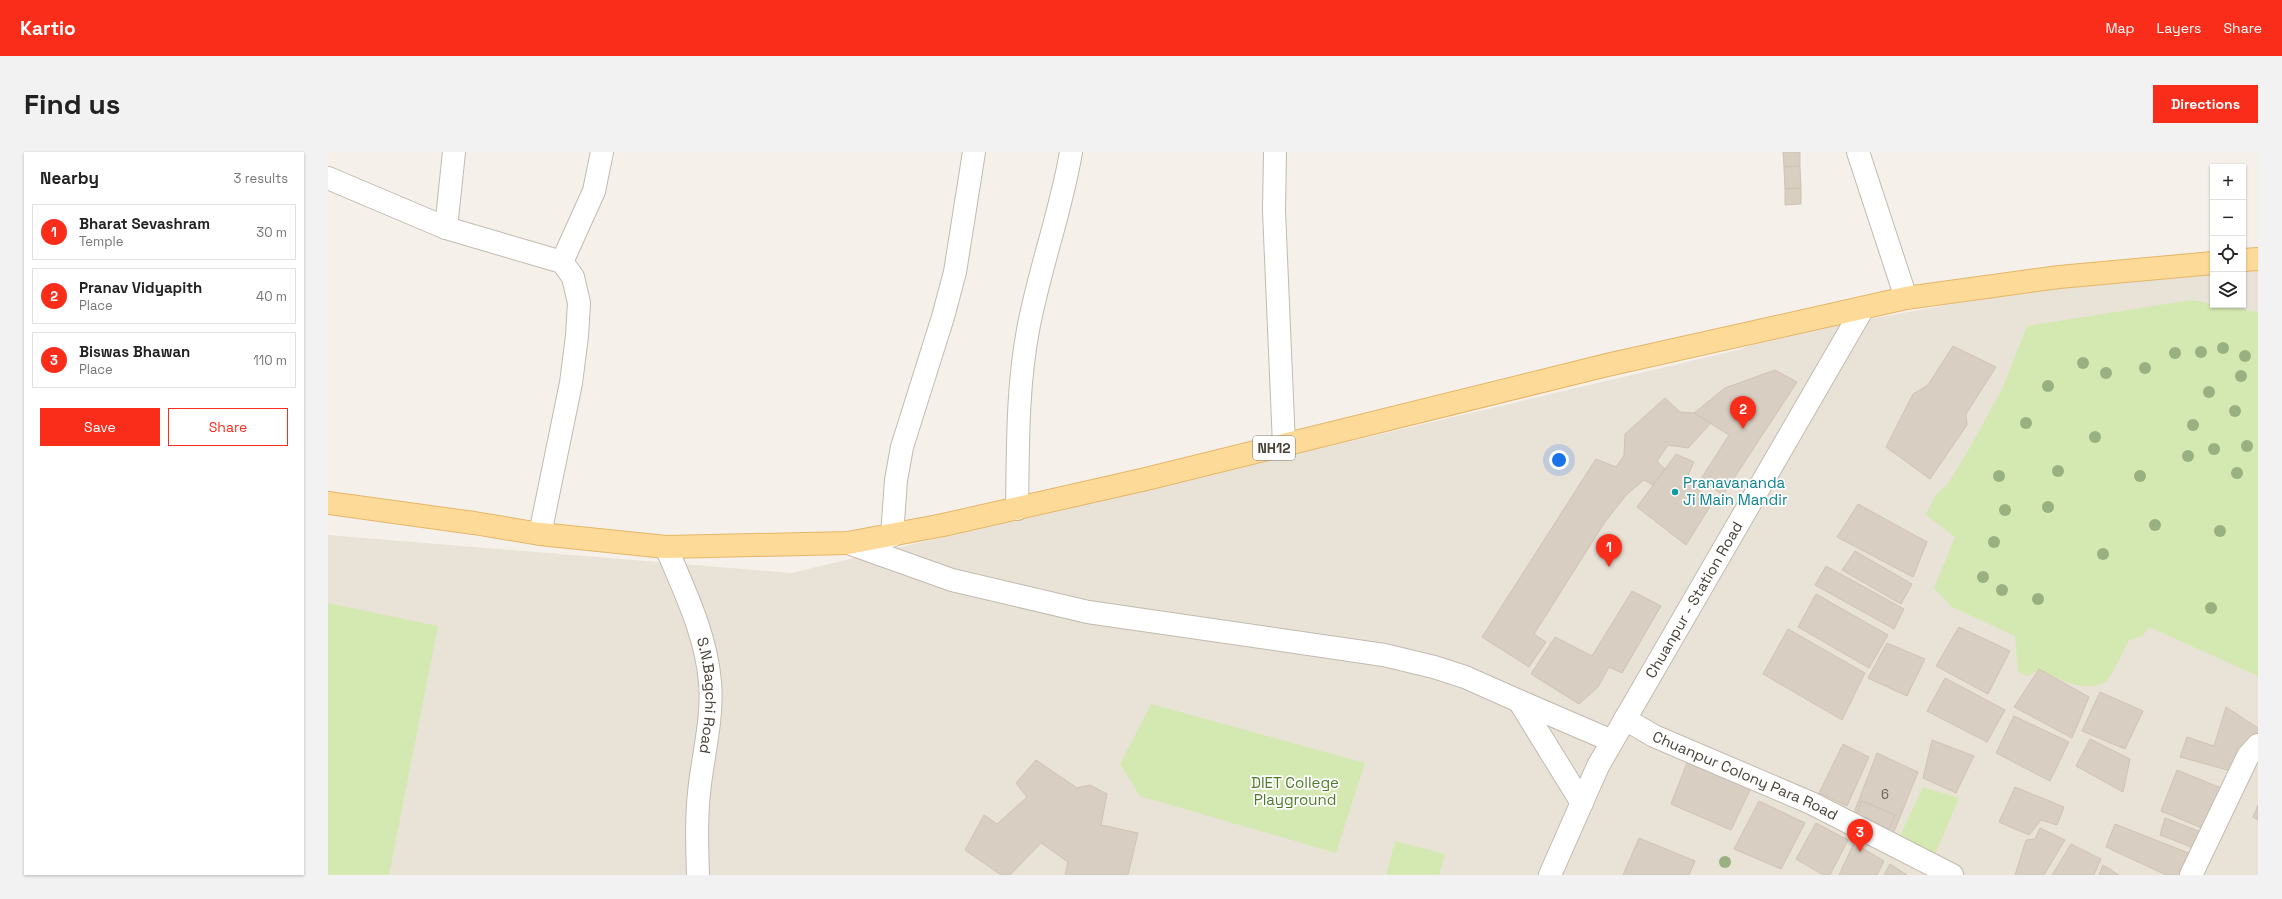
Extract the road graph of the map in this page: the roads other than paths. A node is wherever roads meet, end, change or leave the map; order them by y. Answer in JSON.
{"nodes":[{"id":1,"x":454,"y":152,"type":"edge"},
{"id":2,"x":602,"y":152,"type":"edge"},
{"id":3,"x":974,"y":152,"type":"edge"},
{"id":4,"x":1071,"y":152,"type":"edge"},
{"id":5,"x":1275,"y":152,"type":"edge"},
{"id":6,"x":1858,"y":152,"type":"edge"},
{"id":7,"x":328,"y":178,"type":"edge"},
{"id":8,"x":446,"y":228,"type":"junction"},
{"id":9,"x":2258,"y":259,"type":"edge"},
{"id":10,"x":2246,"y":260,"type":"edge"},
{"id":11,"x":562,"y":262,"type":"junction"},
{"id":12,"x":2210,"y":262,"type":"edge"},
{"id":13,"x":1906,"y":298,"type":"junction"},
{"id":14,"x":1862,"y":310,"type":"junction"},
{"id":15,"x":1284,"y":445,"type":"junction"},
{"id":16,"x":328,"y":503,"type":"edge"},
{"id":17,"x":1017,"y":509,"type":"junction"},
{"id":18,"x":540,"y":534,"type":"junction"},
{"id":19,"x":892,"y":536,"type":"junction"},
{"id":20,"x":848,"y":543,"type":"junction"},
{"id":21,"x":666,"y":547,"type":"junction"},
{"id":22,"x":1519,"y":701,"type":"junction"},
{"id":23,"x":1625,"y":719,"type":"junction"},
{"id":24,"x":1612,"y":741,"type":"junction"},
{"id":25,"x":2258,"y":745,"type":"edge"},
{"id":26,"x":1582,"y":803,"type":"junction"},
{"id":27,"x":698,"y":875,"type":"edge"},
{"id":28,"x":1550,"y":875,"type":"edge"},
{"id":29,"x":1952,"y":875,"type":"edge"},
{"id":30,"x":2191,"y":875,"type":"edge"}],
"edges":[{"from":1,"to":8,"type":"street"},
{"from":2,"to":11,"type":"street"},
{"from":3,"to":19,"type":"street"},
{"from":4,"to":17,"type":"street"},
{"from":5,"to":15,"type":"street"},
{"from":6,"to":13,"type":"street"},
{"from":7,"to":8,"type":"street"},
{"from":8,"to":11,"type":"street"},
{"from":9,"to":10,"type":"main road"},
{"from":11,"to":18,"type":"street"},
{"from":12,"to":13,"type":"main road","number":"NH12"},
{"from":13,"to":14,"type":"main road","number":"NH12"},
{"from":14,"to":15,"type":"main road","number":"NH12"},
{"from":14,"to":23,"type":"street","name":"Chuanpur - Station Road"},
{"from":15,"to":17,"type":"main road","number":"NH12"},
{"from":16,"to":18,"type":"main road","number":"NH12"},
{"from":17,"to":19,"type":"main road","number":"NH12"},
{"from":18,"to":21,"type":"main road","number":"NH12"},
{"from":19,"to":20,"type":"main road","number":"NH12"},
{"from":20,"to":21,"type":"main road","number":"NH12"},
{"from":20,"to":22,"type":"street"},
{"from":21,"to":27,"type":"street","name":"S.N.Bagchi Road"},
{"from":22,"to":24,"type":"street"},
{"from":22,"to":26,"type":"street"},
{"from":23,"to":24,"type":"street","name":"Chuanpur - Station Road"},
{"from":23,"to":29,"type":"street","name":"Chuanpur Colony Para Road"},
{"from":24,"to":26,"type":"street","name":"Chuanpur - Station Road"},
{"from":25,"to":30,"type":"street"},
{"from":26,"to":28,"type":"street","name":"Chuanpur - Station Road"}]}
